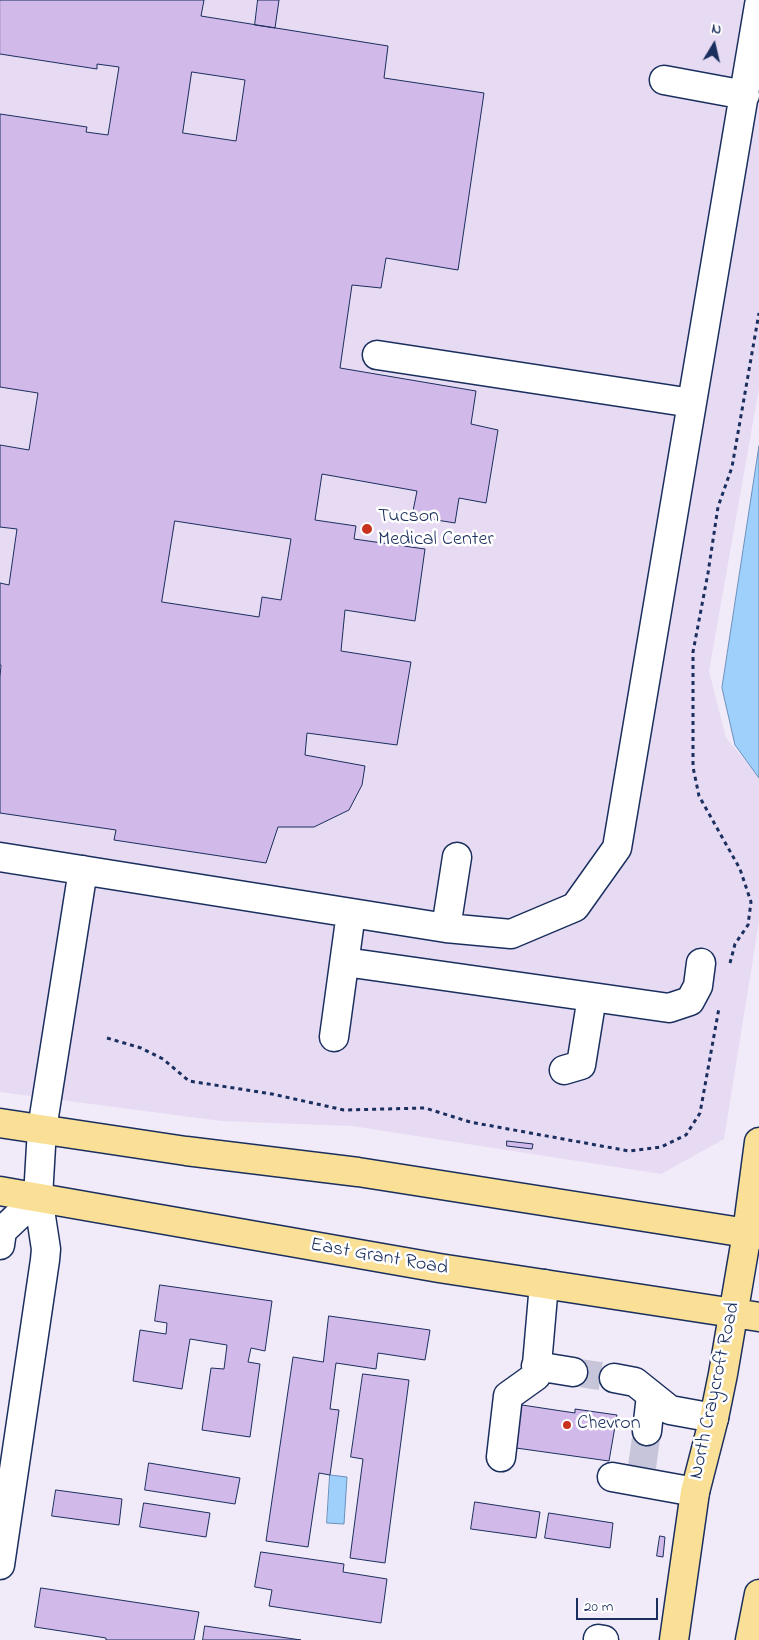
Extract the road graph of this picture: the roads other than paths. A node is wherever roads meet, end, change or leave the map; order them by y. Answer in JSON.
{"nodes":[{"id":1,"x":759,"y":5,"type":"edge"},
{"id":2,"x":664,"y":80,"type":"dead end"},
{"id":3,"x":745,"y":95,"type":"junction"},
{"id":4,"x":377,"y":355,"type":"dead end"},
{"id":5,"x":692,"y":403,"type":"junction"},
{"id":6,"x":0,"y":857,"type":"edge"},
{"id":7,"x":457,"y":857,"type":"dead end"},
{"id":8,"x":83,"y":870,"type":"junction"},
{"id":9,"x":351,"y":913,"type":"junction"},
{"id":10,"x":446,"y":928,"type":"junction"},
{"id":11,"x":345,"y":962,"type":"junction"},
{"id":12,"x":701,"y":963,"type":"dead end"},
{"id":13,"x":592,"y":997,"type":"junction"},
{"id":14,"x":334,"y":1037,"type":"dead end"},
{"id":15,"x":564,"y":1070,"type":"dead end"},
{"id":16,"x":0,"y":1123,"type":"edge"},
{"id":17,"x":42,"y":1129,"type":"junction"},
{"id":18,"x":759,"y":1142,"type":"edge"},
{"id":19,"x":0,"y":1191,"type":"edge"},
{"id":20,"x":38,"y":1197,"type":"junction"},
{"id":21,"x":753,"y":1234,"type":"edge"},
{"id":22,"x":0,"y":1245,"type":"edge"},
{"id":23,"x":544,"y":1284,"type":"junction"},
{"id":24,"x":746,"y":1315,"type":"edge"},
{"id":25,"x":536,"y":1366,"type":"junction"},
{"id":26,"x":573,"y":1372,"type":"tunnel mouth"},
{"id":27,"x":614,"y":1378,"type":"tunnel mouth"},
{"id":28,"x":651,"y":1395,"type":"junction"},
{"id":29,"x":714,"y":1418,"type":"junction"},
{"id":30,"x":20,"y":1431,"type":"edge"},
{"id":31,"x":646,"y":1431,"type":"tunnel mouth"},
{"id":32,"x":501,"y":1457,"type":"dead end"},
{"id":33,"x":612,"y":1477,"type":"dead end"},
{"id":34,"x":695,"y":1492,"type":"junction"},
{"id":35,"x":0,"y":1565,"type":"edge"},
{"id":36,"x":674,"y":1640,"type":"edge"}],
"edges":[{"from":1,"to":3,"type":"street"},
{"from":2,"to":3,"type":"street"},
{"from":3,"to":5,"type":"street"},
{"from":4,"to":5,"type":"street"},
{"from":5,"to":10,"type":"street"},
{"from":6,"to":8,"type":"street"},
{"from":7,"to":10,"type":"street"},
{"from":8,"to":9,"type":"street"},
{"from":8,"to":17,"type":"street"},
{"from":9,"to":10,"type":"street"},
{"from":9,"to":11,"type":"street"},
{"from":11,"to":13,"type":"street"},
{"from":11,"to":14,"type":"street"},
{"from":12,"to":13,"type":"street"},
{"from":13,"to":15,"type":"street"},
{"from":16,"to":17,"type":"main road"},
{"from":17,"to":20,"type":"street"},
{"from":17,"to":21,"type":"main road"},
{"from":18,"to":21,"type":"main road","name":"North Craycroft Road"},
{"from":19,"to":20,"type":"main road","name":"East Grant Road"},
{"from":20,"to":22,"type":"street"},
{"from":20,"to":23,"type":"main road","name":"East Grant Road"},
{"from":20,"to":30,"type":"street"},
{"from":21,"to":24,"type":"main road","name":"North Craycroft Road"},
{"from":23,"to":24,"type":"main road","name":"East Grant Road"},
{"from":23,"to":25,"type":"street"},
{"from":24,"to":29,"type":"main road","name":"North Craycroft Road"},
{"from":25,"to":26,"type":"street"},
{"from":25,"to":32,"type":"street"},
{"from":27,"to":28,"type":"street"},
{"from":28,"to":29,"type":"street"},
{"from":28,"to":31,"type":"street"},
{"from":29,"to":34,"type":"main road","name":"North Craycroft Road"},
{"from":30,"to":35,"type":"street"},
{"from":33,"to":34,"type":"street"},
{"from":34,"to":36,"type":"main road","name":"North Craycroft Road"}]}
